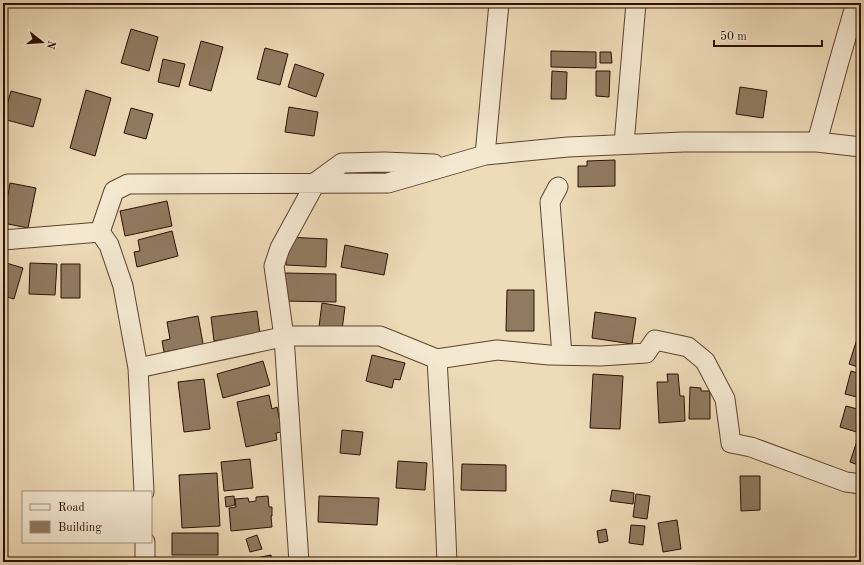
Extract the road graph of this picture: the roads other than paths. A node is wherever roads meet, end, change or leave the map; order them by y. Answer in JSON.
{"nodes":[{"id":1,"x":499,"y":3,"type":"edge"},
{"id":2,"x":636,"y":3,"type":"edge"},
{"id":3,"x":859,"y":3,"type":"edge"},
{"id":4,"x":817,"y":142,"type":"junction"},
{"id":5,"x":624,"y":144,"type":"junction"},
{"id":6,"x":861,"y":147,"type":"edge"},
{"id":7,"x":486,"y":155,"type":"junction"},
{"id":8,"x":316,"y":182,"type":"junction"},
{"id":9,"x":558,"y":187,"type":"dead end"},
{"id":10,"x":100,"y":232,"type":"junction"},
{"id":11,"x":3,"y":240,"type":"edge"},
{"id":12,"x":284,"y":337,"type":"junction"},
{"id":13,"x":562,"y":356,"type":"junction"},
{"id":14,"x":437,"y":358,"type":"junction"},
{"id":15,"x":138,"y":368,"type":"junction"},
{"id":16,"x":861,"y":484,"type":"edge"},
{"id":17,"x":144,"y":491,"type":"edge"},
{"id":18,"x":145,"y":543,"type":"edge"},
{"id":19,"x":145,"y":562,"type":"edge"},
{"id":20,"x":299,"y":562,"type":"edge"},
{"id":21,"x":447,"y":562,"type":"edge"}],
"edges":[{"from":1,"to":7,"type":"street"},
{"from":2,"to":5,"type":"street"},
{"from":3,"to":4,"type":"street"},
{"from":4,"to":5,"type":"street"},
{"from":4,"to":6,"type":"street"},
{"from":5,"to":7,"type":"street"},
{"from":7,"to":8,"type":"street"},
{"from":8,"to":10,"type":"street"},
{"from":8,"to":12,"type":"street"},
{"from":9,"to":13,"type":"street"},
{"from":10,"to":11,"type":"street"},
{"from":10,"to":15,"type":"street"},
{"from":12,"to":14,"type":"street"},
{"from":12,"to":15,"type":"street"},
{"from":12,"to":20,"type":"street"},
{"from":13,"to":14,"type":"street"},
{"from":13,"to":16,"type":"street"},
{"from":14,"to":21,"type":"street"},
{"from":15,"to":17,"type":"street"},
{"from":18,"to":19,"type":"street"}]}
